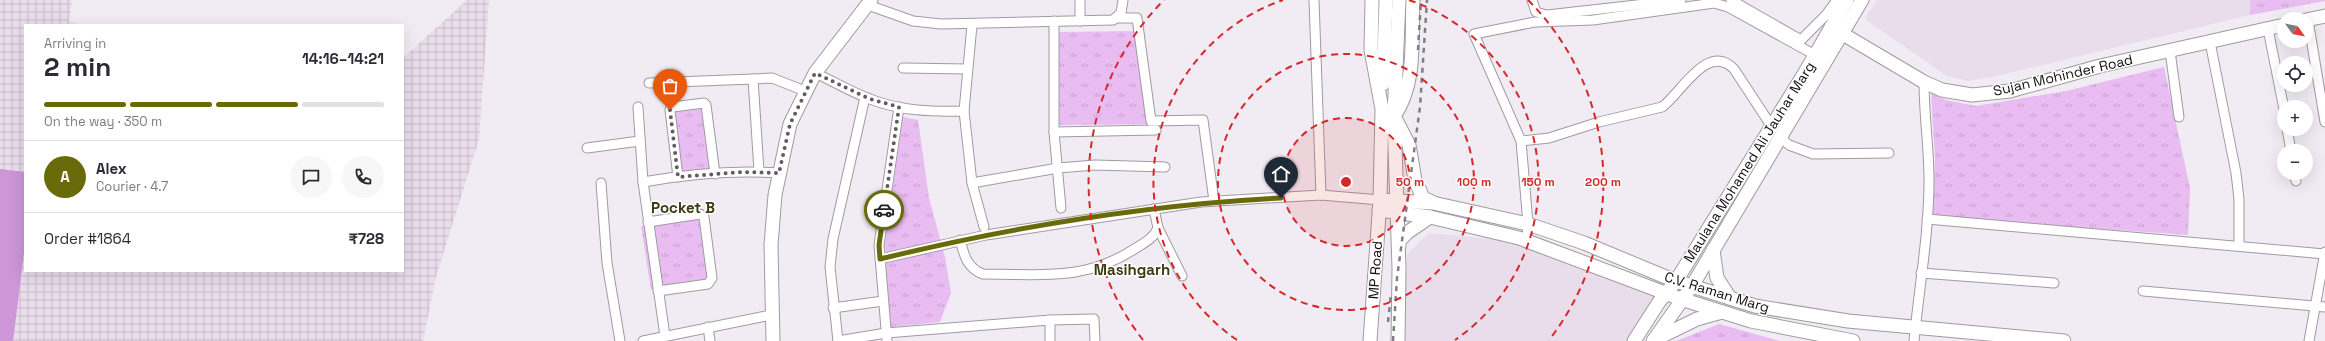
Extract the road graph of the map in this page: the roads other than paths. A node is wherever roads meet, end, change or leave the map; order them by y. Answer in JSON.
{"nodes":[{"id":1,"x":1080,"y":0,"type":"edge"},
{"id":2,"x":1123,"y":0,"type":"edge"},
{"id":3,"x":1314,"y":0,"type":"edge"},
{"id":4,"x":1372,"y":0,"type":"edge"},
{"id":5,"x":1386,"y":0,"type":"edge"},
{"id":6,"x":1399,"y":0,"type":"edge"},
{"id":7,"x":1413,"y":0,"type":"edge"},
{"id":8,"x":1532,"y":0,"type":"edge"},
{"id":9,"x":1681,"y":0,"type":"edge"},
{"id":10,"x":1731,"y":0,"type":"edge"},
{"id":11,"x":1836,"y":0,"type":"edge"},
{"id":12,"x":1847,"y":0,"type":"edge"},
{"id":13,"x":1862,"y":0,"type":"edge"},
{"id":14,"x":870,"y":3,"type":"edge"},
{"id":15,"x":2325,"y":16,"type":"edge"},
{"id":16,"x":1117,"y":18,"type":"junction"},
{"id":17,"x":2313,"y":19,"type":"edge"},
{"id":18,"x":1080,"y":21,"type":"junction"},
{"id":19,"x":1054,"y":22,"type":"junction"},
{"id":20,"x":972,"y":25,"type":"junction"},
{"id":21,"x":2277,"y":27,"type":"edge"},
{"id":22,"x":2268,"y":29,"type":"junction"},
{"id":23,"x":1836,"y":30,"type":"junction"},
{"id":24,"x":2210,"y":42,"type":"junction"},
{"id":25,"x":2312,"y":48,"type":"edge"},
{"id":26,"x":2170,"y":51,"type":"junction"},
{"id":27,"x":1815,"y":55,"type":"junction"},
{"id":28,"x":1390,"y":58,"type":"junction"},
{"id":29,"x":903,"y":68,"type":"dead end"},
{"id":30,"x":968,"y":69,"type":"junction"},
{"id":31,"x":815,"y":73,"type":"junction"},
{"id":32,"x":753,"y":79,"type":"junction"},
{"id":33,"x":1924,"y":82,"type":"junction"},
{"id":34,"x":649,"y":83,"type":"dead end"},
{"id":35,"x":805,"y":91,"type":"junction"},
{"id":36,"x":865,"y":97,"type":"junction"},
{"id":37,"x":2282,"y":100,"type":"edge"},
{"id":38,"x":638,"y":107,"type":"dead end"},
{"id":39,"x":899,"y":107,"type":"junction"},
{"id":40,"x":1382,"y":109,"type":"junction"},
{"id":41,"x":964,"y":111,"type":"junction"},
{"id":42,"x":1394,"y":116,"type":"junction"},
{"id":43,"x":2179,"y":116,"type":"dead end"},
{"id":44,"x":2325,"y":122,"type":"edge"},
{"id":45,"x":1772,"y":127,"type":"junction"},
{"id":46,"x":1156,"y":130,"type":"dead end"},
{"id":47,"x":1054,"y":132,"type":"junction"},
{"id":48,"x":1780,"y":137,"type":"junction"},
{"id":49,"x":640,"y":141,"type":"junction"},
{"id":50,"x":1521,"y":141,"type":"junction"},
{"id":51,"x":587,"y":148,"type":"dead end"},
{"id":52,"x":1889,"y":153,"type":"dead end"},
{"id":53,"x":1165,"y":167,"type":"dead end"},
{"id":54,"x":1058,"y":168,"type":"junction"},
{"id":55,"x":759,"y":171,"type":"junction"},
{"id":56,"x":779,"y":173,"type":"junction"},
{"id":57,"x":715,"y":174,"type":"junction"},
{"id":58,"x":678,"y":177,"type":"junction"},
{"id":59,"x":643,"y":182,"type":"junction"},
{"id":60,"x":601,"y":183,"type":"dead end"},
{"id":61,"x":972,"y":183,"type":"junction"},
{"id":62,"x":1321,"y":195,"type":"junction"},
{"id":63,"x":1214,"y":201,"type":"junction"},
{"id":64,"x":1433,"y":202,"type":"junction"},
{"id":65,"x":1379,"y":205,"type":"junction"},
{"id":66,"x":1397,"y":205,"type":"junction"},
{"id":67,"x":1061,"y":208,"type":"dead end"},
{"id":68,"x":1154,"y":209,"type":"junction"},
{"id":69,"x":1430,"y":217,"type":"junction"},
{"id":70,"x":1927,"y":220,"type":"junction"},
{"id":71,"x":648,"y":222,"type":"junction"},
{"id":72,"x":1528,"y":224,"type":"junction"},
{"id":73,"x":984,"y":227,"type":"dead end"},
{"id":74,"x":1158,"y":228,"type":"junction"},
{"id":75,"x":960,"y":240,"type":"junction"},
{"id":76,"x":1527,"y":241,"type":"junction"},
{"id":77,"x":2239,"y":246,"type":"junction"},
{"id":78,"x":1713,"y":250,"type":"junction"},
{"id":79,"x":2325,"y":253,"type":"edge"},
{"id":80,"x":880,"y":259,"type":"junction"},
{"id":81,"x":1399,"y":269,"type":"junction"},
{"id":82,"x":1921,"y":273,"type":"junction"},
{"id":83,"x":1182,"y":276,"type":"dead end"},
{"id":84,"x":1676,"y":281,"type":"junction"},
{"id":85,"x":2054,"y":283,"type":"dead end"},
{"id":86,"x":1692,"y":286,"type":"junction"},
{"id":87,"x":658,"y":291,"type":"junction"},
{"id":88,"x":2143,"y":291,"type":"dead end"},
{"id":89,"x":1667,"y":294,"type":"junction"},
{"id":90,"x":1730,"y":298,"type":"junction"},
{"id":91,"x":1681,"y":299,"type":"junction"},
{"id":92,"x":883,"y":301,"type":"junction"},
{"id":93,"x":2315,"y":306,"type":"junction"},
{"id":94,"x":2325,"y":307,"type":"edge"},
{"id":95,"x":833,"y":308,"type":"junction"},
{"id":96,"x":1722,"y":312,"type":"junction"},
{"id":97,"x":771,"y":316,"type":"junction"},
{"id":98,"x":1050,"y":320,"type":"junction"},
{"id":99,"x":708,"y":327,"type":"junction"},
{"id":100,"x":1915,"y":327,"type":"junction"},
{"id":101,"x":665,"y":336,"type":"junction"},
{"id":102,"x":886,"y":337,"type":"edge"},
{"id":103,"x":620,"y":341,"type":"edge"},
{"id":104,"x":643,"y":341,"type":"edge"},
{"id":105,"x":710,"y":341,"type":"edge"},
{"id":106,"x":773,"y":341,"type":"edge"},
{"id":107,"x":838,"y":341,"type":"edge"},
{"id":108,"x":1050,"y":341,"type":"edge"},
{"id":109,"x":1095,"y":341,"type":"edge"},
{"id":110,"x":1370,"y":341,"type":"edge"},
{"id":111,"x":1398,"y":341,"type":"edge"},
{"id":112,"x":1634,"y":341,"type":"edge"},
{"id":113,"x":1653,"y":341,"type":"edge"},
{"id":114,"x":1853,"y":341,"type":"edge"},
{"id":115,"x":1914,"y":341,"type":"edge"},
{"id":116,"x":2064,"y":341,"type":"edge"},
{"id":117,"x":2309,"y":341,"type":"edge"}],
"edges":[{"from":1,"to":18,"type":"street"},
{"from":2,"to":16,"type":"street"},
{"from":3,"to":62,"type":"street"},
{"from":4,"to":40,"type":"main road"},
{"from":5,"to":28,"type":"main road"},
{"from":6,"to":28,"type":"main road"},
{"from":7,"to":42,"type":"main road"},
{"from":8,"to":9,"type":"street"},
{"from":10,"to":11,"type":"street"},
{"from":12,"to":23,"type":"main road","name":"Maulana Mohamed Ali Jauhar Marg"},
{"from":13,"to":23,"type":"main road","name":"Maulana Mohamed Ali Jauhar Marg"},
{"from":14,"to":20,"type":"street"},
{"from":14,"to":31,"type":"main road"},
{"from":15,"to":17,"type":"main road"},
{"from":16,"to":18,"type":"street"},
{"from":16,"to":63,"type":"street"},
{"from":18,"to":19,"type":"street"},
{"from":19,"to":20,"type":"street"},
{"from":19,"to":47,"type":"street"},
{"from":20,"to":30,"type":"street"},
{"from":21,"to":22,"type":"main road","name":"Sujan Mohinder Road"},
{"from":22,"to":24,"type":"main road","name":"Sujan Mohinder Road"},
{"from":22,"to":37,"type":"street"},
{"from":23,"to":27,"type":"main road","name":"Maulana Mohamed Ali Jauhar Marg"},
{"from":23,"to":33,"type":"main road","name":"Sujan Mohinder Road"},
{"from":23,"to":48,"type":"main road","name":"Maulana Mohamed Ali Jauhar Marg"},
{"from":24,"to":26,"type":"main road","name":"Sujan Mohinder Road"},
{"from":24,"to":77,"type":"street"},
{"from":25,"to":44,"type":"street"},
{"from":26,"to":33,"type":"main road","name":"Sujan Mohinder Road"},
{"from":26,"to":43,"type":"street"},
{"from":27,"to":45,"type":"main road","name":"Maulana Mohamed Ali Jauhar Marg"},
{"from":27,"to":50,"type":"street"},
{"from":28,"to":40,"type":"main road"},
{"from":28,"to":42,"type":"main road","name":"MP Road"},
{"from":29,"to":30,"type":"street"},
{"from":30,"to":41,"type":"street"},
{"from":31,"to":35,"type":"main road"},
{"from":31,"to":36,"type":"street"},
{"from":32,"to":34,"type":"street"},
{"from":32,"to":35,"type":"street"},
{"from":32,"to":55,"type":"street"},
{"from":33,"to":70,"type":"street"},
{"from":35,"to":56,"type":"main road"},
{"from":36,"to":39,"type":"street"},
{"from":36,"to":95,"type":"street"},
{"from":38,"to":49,"type":"street"},
{"from":39,"to":41,"type":"street"},
{"from":39,"to":80,"type":"street"},
{"from":40,"to":65,"type":"main road","name":"MP Road"},
{"from":41,"to":61,"type":"street"},
{"from":42,"to":64,"type":"main road"},
{"from":42,"to":66,"type":"main road","name":"MP Road"},
{"from":45,"to":50,"type":"street"},
{"from":45,"to":84,"type":"main road","name":"Maulana Mohamed Ali Jauhar Marg"},
{"from":46,"to":47,"type":"street"},
{"from":47,"to":54,"type":"street"},
{"from":48,"to":52,"type":"street"},
{"from":48,"to":78,"type":"main road","name":"Maulana Mohamed Ali Jauhar Marg"},
{"from":49,"to":51,"type":"street"},
{"from":49,"to":59,"type":"street"},
{"from":50,"to":72,"type":"street"},
{"from":53,"to":54,"type":"street"},
{"from":54,"to":61,"type":"street"},
{"from":54,"to":67,"type":"street"},
{"from":55,"to":56,"type":"street"},
{"from":55,"to":57,"type":"street"},
{"from":56,"to":97,"type":"main road"},
{"from":57,"to":58,"type":"street"},
{"from":57,"to":58,"type":"street"},
{"from":58,"to":59,"type":"street"},
{"from":59,"to":71,"type":"street"},
{"from":60,"to":103,"type":"street"},
{"from":61,"to":73,"type":"street"},
{"from":62,"to":63,"type":"street"},
{"from":62,"to":65,"type":"street"},
{"from":63,"to":68,"type":"street"},
{"from":64,"to":66,"type":"main road","name":"C.V. Raman Marg"},
{"from":64,"to":72,"type":"main road","name":"C.V. Raman Marg"},
{"from":65,"to":66,"type":"main road","name":"C.V. Raman Marg"},
{"from":65,"to":110,"type":"main road","name":"MP Road"},
{"from":66,"to":69,"type":"main road","name":"C.V. Raman Marg"},
{"from":66,"to":81,"type":"main road","name":"MP Road"},
{"from":68,"to":74,"type":"street"},
{"from":68,"to":75,"type":"street"},
{"from":69,"to":76,"type":"main road","name":"C.V. Raman Marg"},
{"from":69,"to":81,"type":"main road"},
{"from":70,"to":77,"type":"street"},
{"from":70,"to":82,"type":"street"},
{"from":71,"to":87,"type":"street"},
{"from":71,"to":87,"type":"street"},
{"from":72,"to":76,"type":"street"},
{"from":72,"to":84,"type":"main road","name":"C.V. Raman Marg"},
{"from":74,"to":75,"type":"street"},
{"from":74,"to":83,"type":"street"},
{"from":75,"to":80,"type":"street"},
{"from":76,"to":89,"type":"main road","name":"C.V. Raman Marg"},
{"from":77,"to":79,"type":"street"},
{"from":78,"to":86,"type":"main road","name":"Maulana Mohamed Ali Jauhar Marg"},
{"from":78,"to":90,"type":"main road"},
{"from":79,"to":93,"type":"street"},
{"from":80,"to":92,"type":"street"},
{"from":81,"to":111,"type":"main road","name":"MP Road"},
{"from":82,"to":85,"type":"street"},
{"from":82,"to":100,"type":"street"},
{"from":84,"to":86,"type":"main road","name":"C.V. Raman Marg"},
{"from":84,"to":89,"type":"main road","name":"Maulana Mohamed Ali Jauhar Marg"},
{"from":86,"to":90,"type":"main road","name":"C.V. Raman Marg"},
{"from":86,"to":91,"type":"main road","name":"Maulana Mohamed Ali Jauhar Marg"},
{"from":87,"to":101,"type":"street"},
{"from":88,"to":93,"type":"street"},
{"from":89,"to":91,"type":"main road","name":"C.V. Raman Marg"},
{"from":89,"to":112,"type":"main road","name":"Maulana Mohamed Ali Jauhar Marg"},
{"from":90,"to":100,"type":"main road","name":"C.V. Raman Marg"},
{"from":91,"to":96,"type":"main road","name":"C.V. Raman Marg"},
{"from":91,"to":113,"type":"main road","name":"Maulana Mohamed Ali Jauhar Marg"},
{"from":92,"to":95,"type":"street"},
{"from":92,"to":102,"type":"street"},
{"from":93,"to":94,"type":"street"},
{"from":93,"to":117,"type":"street"},
{"from":95,"to":107,"type":"street"},
{"from":96,"to":113,"type":"main road"},
{"from":96,"to":114,"type":"main road","name":"C.V. Raman Marg"},
{"from":97,"to":99,"type":"street"},
{"from":97,"to":106,"type":"main road"},
{"from":98,"to":102,"type":"street"},
{"from":98,"to":108,"type":"street"},
{"from":98,"to":109,"type":"street"},
{"from":99,"to":101,"type":"street"},
{"from":99,"to":105,"type":"street"},
{"from":100,"to":115,"type":"street"},
{"from":100,"to":116,"type":"main road","name":"C.V. Raman Marg"},
{"from":101,"to":104,"type":"street"},
{"from":102,"to":107,"type":"street"}]}
